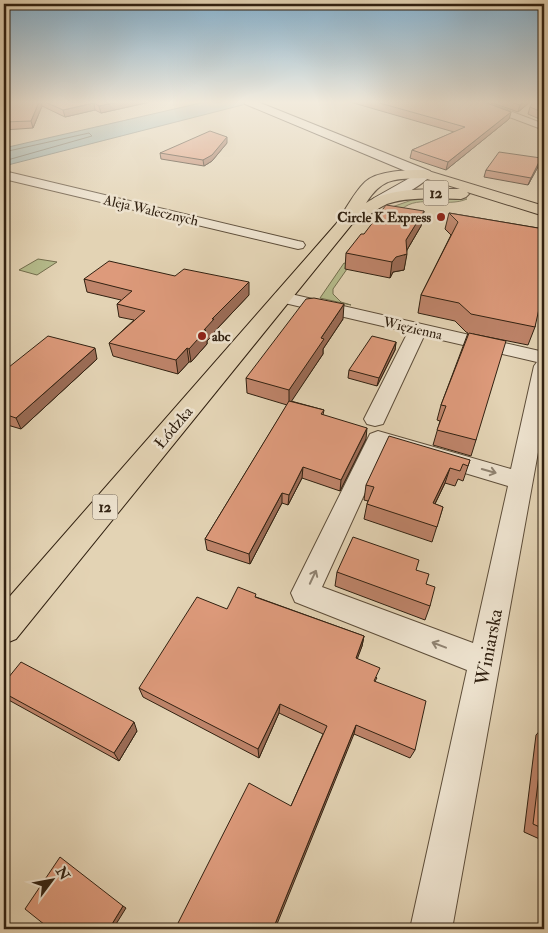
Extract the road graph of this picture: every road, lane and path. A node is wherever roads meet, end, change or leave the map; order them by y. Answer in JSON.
{"nodes":[{"id":1,"x":354,"y":146,"type":"edge"},
{"id":2,"x":362,"y":149,"type":"junction"},
{"id":3,"x":425,"y":174,"type":"junction"},
{"id":4,"x":4,"y":175,"type":"edge"},
{"id":5,"x":370,"y":185,"type":"junction"},
{"id":6,"x":494,"y":196,"type":"junction"},
{"id":7,"x":379,"y":201,"type":"junction"},
{"id":8,"x":544,"y":212,"type":"edge"},
{"id":9,"x":342,"y":228,"type":"junction"},
{"id":10,"x":298,"y":245,"type":"dead end"},
{"id":11,"x":282,"y":297,"type":"junction"},
{"id":12,"x":418,"y":329,"type":"junction"},
{"id":13,"x":544,"y":358,"type":"edge"},
{"id":14,"x":544,"y":366,"type":"edge"},
{"id":15,"x":375,"y":419,"type":"dead end"},
{"id":16,"x":531,"y":464,"type":"edge"},
{"id":17,"x":4,"y":628,"type":"edge"},
{"id":18,"x":485,"y":662,"type":"junction"},
{"id":19,"x":431,"y":929,"type":"edge"}],
"edges":[{"from":1,"to":2,"type":"street"},
{"from":2,"to":3,"type":"street"},
{"from":2,"to":5,"type":"street"},
{"from":3,"to":5,"type":"main road","number":"12"},
{"from":3,"to":6,"type":"main road","number":"12"},
{"from":3,"to":7,"type":"street"},
{"from":4,"to":10,"type":"street","name":"Aleja Walecznych"},
{"from":5,"to":9,"type":"main road","name":"Łódzka","number":"12"},
{"from":6,"to":7,"type":"main road","number":"12"},
{"from":6,"to":8,"type":"main road","number":"12"},
{"from":7,"to":9,"type":"main road","name":"Łódzka","number":"12"},
{"from":9,"to":11,"type":"main road","name":"Łódzka","number":"12"},
{"from":11,"to":12,"type":"street","name":"Więzienna"},
{"from":11,"to":17,"type":"main road","name":"Łódzka","number":"12"},
{"from":12,"to":13,"type":"street","name":"Więzienna"},
{"from":12,"to":15,"type":"street"},
{"from":14,"to":16,"type":"street","name":"Winiarska"},
{"from":16,"to":18,"type":"street","name":"Winiarska"},
{"from":18,"to":16,"type":"street","one_way":true},
{"from":18,"to":19,"type":"street","name":"Winiarska"}]}
